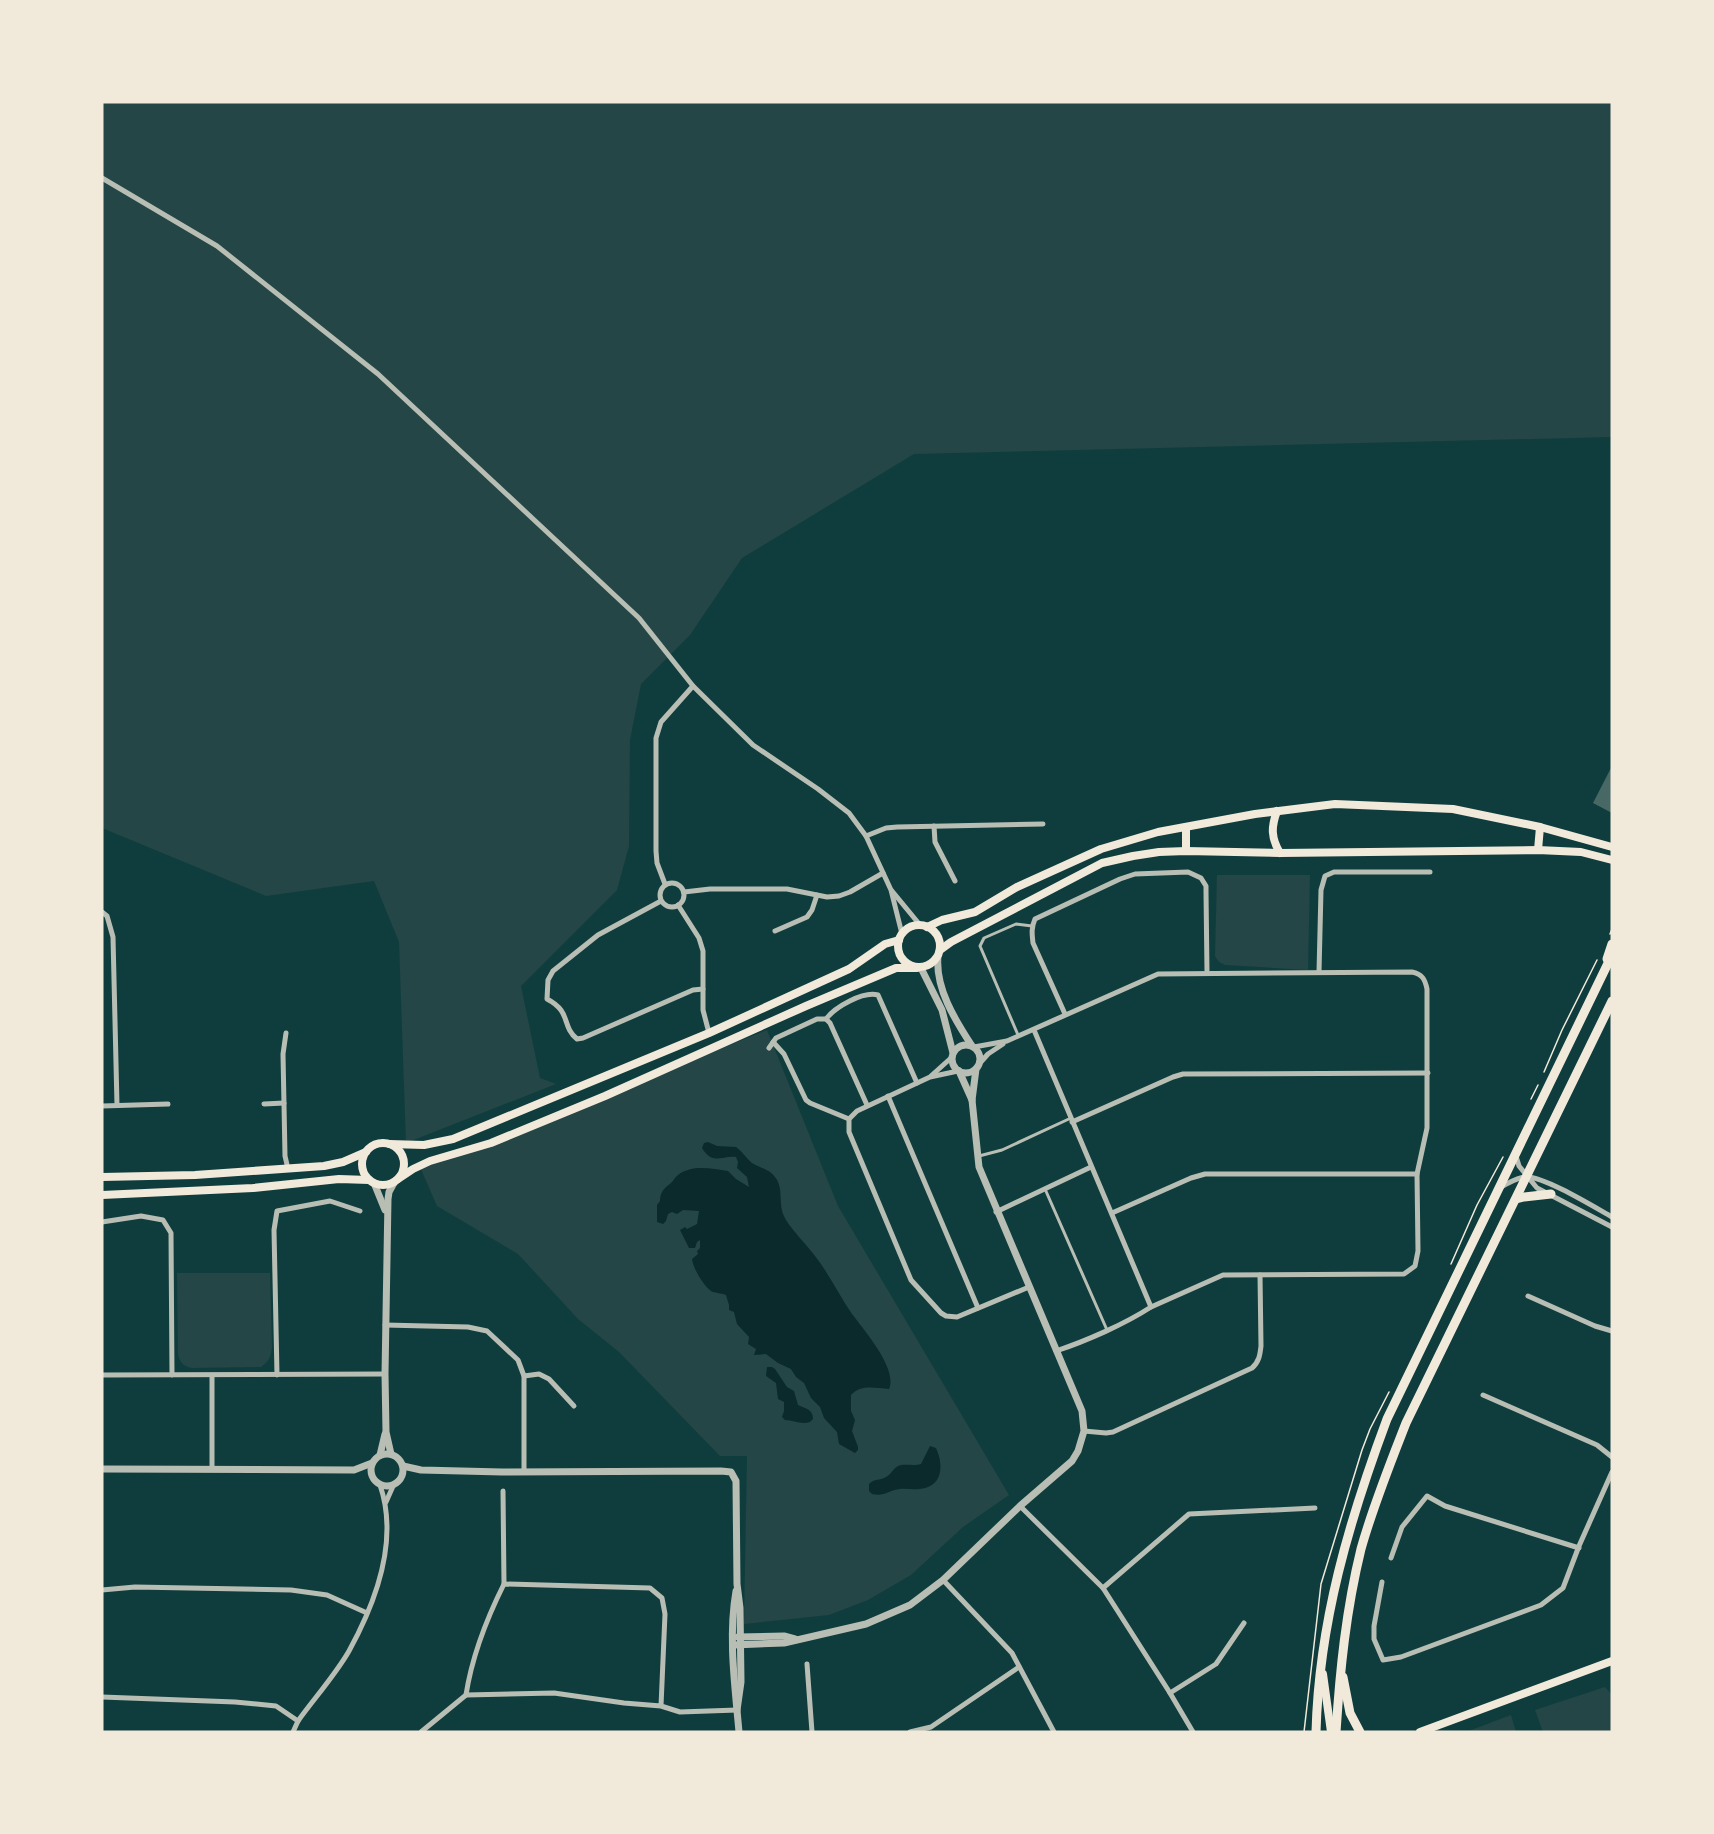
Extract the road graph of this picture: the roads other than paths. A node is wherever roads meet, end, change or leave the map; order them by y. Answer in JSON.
{"nodes":[{"id":1,"x":102,"y":178,"type":"edge"},
{"id":2,"x":693,"y":686,"type":"junction"},
{"id":3,"x":1277,"y":811,"type":"junction"},
{"id":4,"x":1043,"y":824,"type":"dead end"},
{"id":5,"x":934,"y":826,"type":"junction"},
{"id":6,"x":1186,"y":826,"type":"junction"},
{"id":7,"x":1540,"y":827,"type":"junction"},
{"id":8,"x":866,"y":836,"type":"junction"},
{"id":9,"x":1612,"y":847,"type":"edge"},
{"id":10,"x":1538,"y":850,"type":"junction"},
{"id":11,"x":1186,"y":851,"type":"junction"},
{"id":12,"x":1280,"y":853,"type":"junction"},
{"id":13,"x":1612,"y":860,"type":"edge"},
{"id":14,"x":1430,"y":872,"type":"dead end"},
{"id":15,"x":883,"y":873,"type":"junction"},
{"id":16,"x":955,"y":881,"type":"dead end"},
{"id":17,"x":665,"y":884,"type":"junction"},
{"id":18,"x":891,"y":890,"type":"junction"},
{"id":19,"x":684,"y":892,"type":"junction"},
{"id":20,"x":817,"y":895,"type":"junction"},
{"id":21,"x":661,"y":901,"type":"junction"},
{"id":22,"x":678,"y":905,"type":"junction"},
{"id":23,"x":102,"y":912,"type":"edge"},
{"id":24,"x":923,"y":926,"type":"junction"},
{"id":25,"x":1032,"y":926,"type":"junction"},
{"id":26,"x":775,"y":931,"type":"dead end"},
{"id":27,"x":900,"y":937,"type":"junction"},
{"id":28,"x":1612,"y":944,"type":"edge"},
{"id":29,"x":939,"y":953,"type":"junction"},
{"id":30,"x":1612,"y":955,"type":"edge"},
{"id":31,"x":919,"y":968,"type":"junction"},
{"id":32,"x":1207,"y":972,"type":"junction"},
{"id":33,"x":1319,"y":972,"type":"junction"},
{"id":34,"x":1600,"y":979,"type":"junction"},
{"id":35,"x":703,"y":989,"type":"junction"},
{"id":36,"x":1612,"y":1001,"type":"edge"},
{"id":37,"x":1065,"y":1014,"type":"junction"},
{"id":38,"x":826,"y":1019,"type":"junction"},
{"id":39,"x":1034,"y":1029,"type":"junction"},
{"id":40,"x":286,"y":1033,"type":"dead end"},
{"id":41,"x":709,"y":1033,"type":"junction"},
{"id":42,"x":1019,"y":1036,"type":"junction"},
{"id":43,"x":1007,"y":1041,"type":"junction"},
{"id":44,"x":773,"y":1042,"type":"junction"},
{"id":45,"x":973,"y":1046,"type":"junction"},
{"id":46,"x":769,"y":1048,"type":"dead end"},
{"id":47,"x":952,"y":1056,"type":"junction"},
{"id":48,"x":978,"y":1066,"type":"junction"},
{"id":49,"x":958,"y":1071,"type":"junction"},
{"id":50,"x":1428,"y":1073,"type":"junction"},
{"id":51,"x":930,"y":1077,"type":"junction"},
{"id":52,"x":918,"y":1083,"type":"junction"},
{"id":53,"x":888,"y":1096,"type":"junction"},
{"id":54,"x":972,"y":1100,"type":"junction"},
{"id":55,"x":284,"y":1103,"type":"junction"},
{"id":56,"x":168,"y":1104,"type":"dead end"},
{"id":57,"x":264,"y":1104,"type":"dead end"},
{"id":58,"x":117,"y":1105,"type":"junction"},
{"id":59,"x":867,"y":1105,"type":"junction"},
{"id":60,"x":102,"y":1106,"type":"edge"},
{"id":61,"x":849,"y":1119,"type":"junction"},
{"id":62,"x":1071,"y":1120,"type":"junction"},
{"id":63,"x":389,"y":1144,"type":"junction"},
{"id":64,"x":366,"y":1152,"type":"junction"},
{"id":65,"x":1515,"y":1155,"type":"junction"},
{"id":66,"x":977,"y":1157,"type":"junction"},
{"id":67,"x":1091,"y":1167,"type":"junction"},
{"id":68,"x":288,"y":1169,"type":"junction"},
{"id":69,"x":1417,"y":1174,"type":"junction"},
{"id":70,"x":102,"y":1177,"type":"edge"},
{"id":71,"x":1527,"y":1177,"type":"junction"},
{"id":72,"x":396,"y":1180,"type":"junction"},
{"id":73,"x":372,"y":1181,"type":"junction"},
{"id":74,"x":1499,"y":1188,"type":"junction"},
{"id":75,"x":1045,"y":1189,"type":"junction"},
{"id":76,"x":1551,"y":1194,"type":"junction"},
{"id":77,"x":102,"y":1195,"type":"edge"},
{"id":78,"x":1516,"y":1199,"type":"junction"},
{"id":79,"x":360,"y":1210,"type":"dead end"},
{"id":80,"x":996,"y":1212,"type":"junction"},
{"id":81,"x":1112,"y":1213,"type":"junction"},
{"id":82,"x":1612,"y":1217,"type":"edge"},
{"id":83,"x":388,"y":1218,"type":"junction"},
{"id":84,"x":102,"y":1222,"type":"edge"},
{"id":85,"x":1612,"y":1227,"type":"edge"},
{"id":86,"x":1260,"y":1275,"type":"junction"},
{"id":87,"x":1029,"y":1287,"type":"junction"},
{"id":88,"x":1528,"y":1296,"type":"dead end"},
{"id":89,"x":1151,"y":1307,"type":"junction"},
{"id":90,"x":978,"y":1308,"type":"junction"},
{"id":91,"x":385,"y":1325,"type":"junction"},
{"id":92,"x":1107,"y":1330,"type":"junction"},
{"id":93,"x":1612,"y":1331,"type":"edge"},
{"id":94,"x":1056,"y":1351,"type":"junction"},
{"id":95,"x":385,"y":1374,"type":"junction"},
{"id":96,"x":102,"y":1375,"type":"edge"},
{"id":97,"x":277,"y":1375,"type":"junction"},
{"id":98,"x":172,"y":1376,"type":"junction"},
{"id":99,"x":212,"y":1376,"type":"junction"},
{"id":100,"x":524,"y":1376,"type":"junction"},
{"id":101,"x":1483,"y":1395,"type":"dead end"},
{"id":102,"x":574,"y":1406,"type":"dead end"},
{"id":103,"x":1084,"y":1431,"type":"junction"},
{"id":104,"x":386,"y":1432,"type":"junction"},
{"id":105,"x":391,"y":1454,"type":"junction"},
{"id":106,"x":380,"y":1455,"type":"junction"},
{"id":107,"x":1612,"y":1456,"type":"edge"},
{"id":108,"x":372,"y":1463,"type":"junction"},
{"id":109,"x":403,"y":1466,"type":"junction"},
{"id":110,"x":102,"y":1469,"type":"edge"},
{"id":111,"x":212,"y":1469,"type":"junction"},
{"id":112,"x":354,"y":1470,"type":"junction"},
{"id":113,"x":421,"y":1470,"type":"junction"},
{"id":114,"x":524,"y":1472,"type":"junction"},
{"id":115,"x":1612,"y":1472,"type":"edge"},
{"id":116,"x":402,"y":1476,"type":"junction"},
{"id":117,"x":372,"y":1477,"type":"junction"},
{"id":118,"x":380,"y":1485,"type":"junction"},
{"id":119,"x":394,"y":1485,"type":"junction"},
{"id":120,"x":503,"y":1491,"type":"dead end"},
{"id":121,"x":386,"y":1502,"type":"junction"},
{"id":122,"x":1020,"y":1506,"type":"junction"},
{"id":123,"x":1315,"y":1508,"type":"dead end"},
{"id":124,"x":1579,"y":1548,"type":"junction"},
{"id":125,"x":1391,"y":1558,"type":"dead end"},
{"id":126,"x":943,"y":1580,"type":"junction"},
{"id":127,"x":1382,"y":1582,"type":"dead end"},
{"id":128,"x":504,"y":1584,"type":"junction"},
{"id":129,"x":1104,"y":1588,"type":"junction"},
{"id":130,"x":102,"y":1590,"type":"edge"},
{"id":131,"x":367,"y":1613,"type":"junction"},
{"id":132,"x":1244,"y":1623,"type":"dead end"},
{"id":133,"x":737,"y":1641,"type":"junction"},
{"id":134,"x":1322,"y":1658,"type":"junction"},
{"id":135,"x":1612,"y":1661,"type":"edge"},
{"id":136,"x":807,"y":1664,"type":"dead end"},
{"id":137,"x":1340,"y":1665,"type":"junction"},
{"id":138,"x":1019,"y":1667,"type":"junction"},
{"id":139,"x":1170,"y":1692,"type":"junction"},
{"id":140,"x":466,"y":1695,"type":"junction"},
{"id":141,"x":102,"y":1697,"type":"edge"},
{"id":142,"x":661,"y":1706,"type":"junction"},
{"id":143,"x":737,"y":1710,"type":"junction"},
{"id":144,"x":298,"y":1721,"type":"junction"},
{"id":145,"x":931,"y":1730,"type":"edge"},
{"id":146,"x":293,"y":1732,"type":"edge"},
{"id":147,"x":421,"y":1732,"type":"edge"},
{"id":148,"x":739,"y":1732,"type":"edge"},
{"id":149,"x":812,"y":1732,"type":"edge"},
{"id":150,"x":910,"y":1732,"type":"edge"},
{"id":151,"x":1054,"y":1732,"type":"edge"},
{"id":152,"x":1193,"y":1732,"type":"edge"},
{"id":153,"x":1316,"y":1732,"type":"edge"},
{"id":154,"x":1331,"y":1732,"type":"edge"},
{"id":155,"x":1336,"y":1732,"type":"edge"},
{"id":156,"x":1360,"y":1732,"type":"edge"},
{"id":157,"x":1420,"y":1732,"type":"edge"}],
"edges":[{"from":1,"to":2,"type":"street"},
{"from":2,"to":8,"type":"street"},
{"from":2,"to":17,"type":"street"},
{"from":3,"to":6,"type":"main road"},
{"from":3,"to":7,"type":"main road"},
{"from":3,"to":12,"type":"main road"},
{"from":4,"to":5,"type":"street"},
{"from":5,"to":8,"type":"street"},
{"from":5,"to":16,"type":"street"},
{"from":6,"to":11,"type":"main road"},
{"from":6,"to":24,"type":"main road"},
{"from":7,"to":9,"type":"main road"},
{"from":7,"to":10,"type":"main road"},
{"from":8,"to":15,"type":"street"},
{"from":10,"to":12,"type":"main road"},
{"from":10,"to":13,"type":"main road"},
{"from":11,"to":12,"type":"main road"},
{"from":11,"to":29,"type":"main road"},
{"from":14,"to":33,"type":"street"},
{"from":15,"to":18,"type":"street"},
{"from":15,"to":20,"type":"street"},
{"from":17,"to":19,"type":"street"},
{"from":17,"to":21,"type":"street"},
{"from":18,"to":24,"type":"street"},
{"from":18,"to":27,"type":"street"},
{"from":19,"to":20,"type":"street"},
{"from":19,"to":22,"type":"street"},
{"from":20,"to":26,"type":"street"},
{"from":21,"to":22,"type":"street"},
{"from":21,"to":35,"type":"street"},
{"from":22,"to":35,"type":"street"},
{"from":23,"to":58,"type":"street"},
{"from":24,"to":27,"type":"main road"},
{"from":24,"to":29,"type":"main road"},
{"from":25,"to":32,"type":"street"},
{"from":25,"to":37,"type":"street"},
{"from":25,"to":42,"type":"lane"},
{"from":27,"to":31,"type":"main road"},
{"from":27,"to":41,"type":"main road"},
{"from":28,"to":34,"type":"highway"},
{"from":29,"to":31,"type":"main road"},
{"from":29,"to":45,"type":"street"},
{"from":30,"to":34,"type":"highway"},
{"from":31,"to":47,"type":"street"},
{"from":31,"to":72,"type":"main road"},
{"from":32,"to":33,"type":"street"},
{"from":32,"to":37,"type":"street"},
{"from":33,"to":50,"type":"street"},
{"from":34,"to":65,"type":"highway"},
{"from":35,"to":41,"type":"street"},
{"from":36,"to":71,"type":"highway"},
{"from":37,"to":39,"type":"street"},
{"from":38,"to":44,"type":"street"},
{"from":38,"to":52,"type":"street"},
{"from":38,"to":59,"type":"street"},
{"from":39,"to":42,"type":"street"},
{"from":39,"to":62,"type":"street"},
{"from":40,"to":55,"type":"street"},
{"from":41,"to":63,"type":"main road"},
{"from":42,"to":43,"type":"street"},
{"from":43,"to":45,"type":"street"},
{"from":43,"to":48,"type":"street"},
{"from":44,"to":46,"type":"street"},
{"from":44,"to":61,"type":"street"},
{"from":45,"to":47,"type":"street"},
{"from":45,"to":48,"type":"street"},
{"from":47,"to":49,"type":"street"},
{"from":47,"to":51,"type":"street"},
{"from":48,"to":49,"type":"street"},
{"from":48,"to":54,"type":"street"},
{"from":49,"to":51,"type":"street"},
{"from":49,"to":54,"type":"street"},
{"from":50,"to":62,"type":"street"},
{"from":50,"to":69,"type":"street"},
{"from":51,"to":52,"type":"street"},
{"from":52,"to":53,"type":"street"},
{"from":53,"to":59,"type":"street"},
{"from":53,"to":90,"type":"street"},
{"from":54,"to":66,"type":"street"},
{"from":55,"to":57,"type":"street"},
{"from":55,"to":68,"type":"street"},
{"from":56,"to":58,"type":"street"},
{"from":58,"to":60,"type":"street"},
{"from":59,"to":61,"type":"street"},
{"from":61,"to":90,"type":"street"},
{"from":62,"to":66,"type":"lane"},
{"from":62,"to":67,"type":"street"},
{"from":63,"to":64,"type":"main road"},
{"from":63,"to":72,"type":"main road"},
{"from":64,"to":68,"type":"main road"},
{"from":64,"to":73,"type":"main road"},
{"from":65,"to":71,"type":"street"},
{"from":65,"to":74,"type":"highway"},
{"from":66,"to":80,"type":"street"},
{"from":67,"to":75,"type":"street"},
{"from":67,"to":81,"type":"street"},
{"from":68,"to":70,"type":"main road"},
{"from":69,"to":81,"type":"street"},
{"from":69,"to":86,"type":"street"},
{"from":71,"to":74,"type":"street"},
{"from":71,"to":76,"type":"street"},
{"from":71,"to":78,"type":"highway"},
{"from":71,"to":82,"type":"street"},
{"from":72,"to":73,"type":"main road"},
{"from":72,"to":83,"type":"street"},
{"from":73,"to":77,"type":"main road"},
{"from":73,"to":83,"type":"street"},
{"from":74,"to":134,"type":"highway"},
{"from":75,"to":80,"type":"street"},
{"from":75,"to":92,"type":"lane"},
{"from":76,"to":78,"type":"highway"},
{"from":76,"to":85,"type":"street"},
{"from":78,"to":137,"type":"highway"},
{"from":79,"to":97,"type":"street"},
{"from":80,"to":87,"type":"street"},
{"from":81,"to":89,"type":"street"},
{"from":83,"to":91,"type":"street"},
{"from":84,"to":98,"type":"street"},
{"from":86,"to":89,"type":"street"},
{"from":86,"to":103,"type":"street"},
{"from":87,"to":90,"type":"street"},
{"from":87,"to":94,"type":"street"},
{"from":88,"to":93,"type":"street"},
{"from":89,"to":92,"type":"street"},
{"from":91,"to":95,"type":"street"},
{"from":91,"to":100,"type":"street"},
{"from":92,"to":94,"type":"street"},
{"from":94,"to":103,"type":"street"},
{"from":95,"to":97,"type":"street"},
{"from":95,"to":104,"type":"street"},
{"from":96,"to":98,"type":"street"},
{"from":97,"to":99,"type":"street"},
{"from":98,"to":99,"type":"street"},
{"from":99,"to":111,"type":"street"},
{"from":100,"to":102,"type":"street"},
{"from":100,"to":114,"type":"street"},
{"from":101,"to":107,"type":"street"},
{"from":103,"to":122,"type":"street"},
{"from":104,"to":105,"type":"street"},
{"from":104,"to":106,"type":"street"},
{"from":105,"to":106,"type":"street"},
{"from":105,"to":109,"type":"street"},
{"from":106,"to":108,"type":"street"},
{"from":108,"to":112,"type":"street"},
{"from":108,"to":117,"type":"street"},
{"from":109,"to":113,"type":"street"},
{"from":109,"to":116,"type":"street"},
{"from":110,"to":111,"type":"street"},
{"from":111,"to":112,"type":"street"},
{"from":112,"to":117,"type":"street"},
{"from":113,"to":114,"type":"street"},
{"from":113,"to":116,"type":"street"},
{"from":114,"to":133,"type":"street"},
{"from":115,"to":124,"type":"street"},
{"from":116,"to":119,"type":"street"},
{"from":117,"to":118,"type":"street"},
{"from":118,"to":119,"type":"street"},
{"from":118,"to":121,"type":"street"},
{"from":119,"to":121,"type":"street"},
{"from":120,"to":128,"type":"street"},
{"from":121,"to":131,"type":"street"},
{"from":122,"to":126,"type":"street"},
{"from":122,"to":129,"type":"street"},
{"from":123,"to":129,"type":"street"},
{"from":124,"to":125,"type":"street"},
{"from":124,"to":127,"type":"street"},
{"from":126,"to":133,"type":"street"},
{"from":126,"to":138,"type":"street"},
{"from":128,"to":140,"type":"street"},
{"from":128,"to":142,"type":"street"},
{"from":129,"to":139,"type":"street"},
{"from":130,"to":131,"type":"street"},
{"from":131,"to":144,"type":"street"},
{"from":132,"to":139,"type":"street"},
{"from":133,"to":143,"type":"street"},
{"from":134,"to":153,"type":"highway"},
{"from":134,"to":154,"type":"main road"},
{"from":135,"to":157,"type":"main road"},
{"from":136,"to":149,"type":"street"},
{"from":137,"to":155,"type":"highway"},
{"from":137,"to":156,"type":"highway"},
{"from":138,"to":145,"type":"street"},
{"from":138,"to":151,"type":"street"},
{"from":139,"to":152,"type":"street"},
{"from":140,"to":142,"type":"street"},
{"from":140,"to":147,"type":"street"},
{"from":141,"to":144,"type":"street"},
{"from":142,"to":143,"type":"street"},
{"from":143,"to":148,"type":"street"},
{"from":144,"to":146,"type":"street"},
{"from":145,"to":150,"type":"street"}]}
